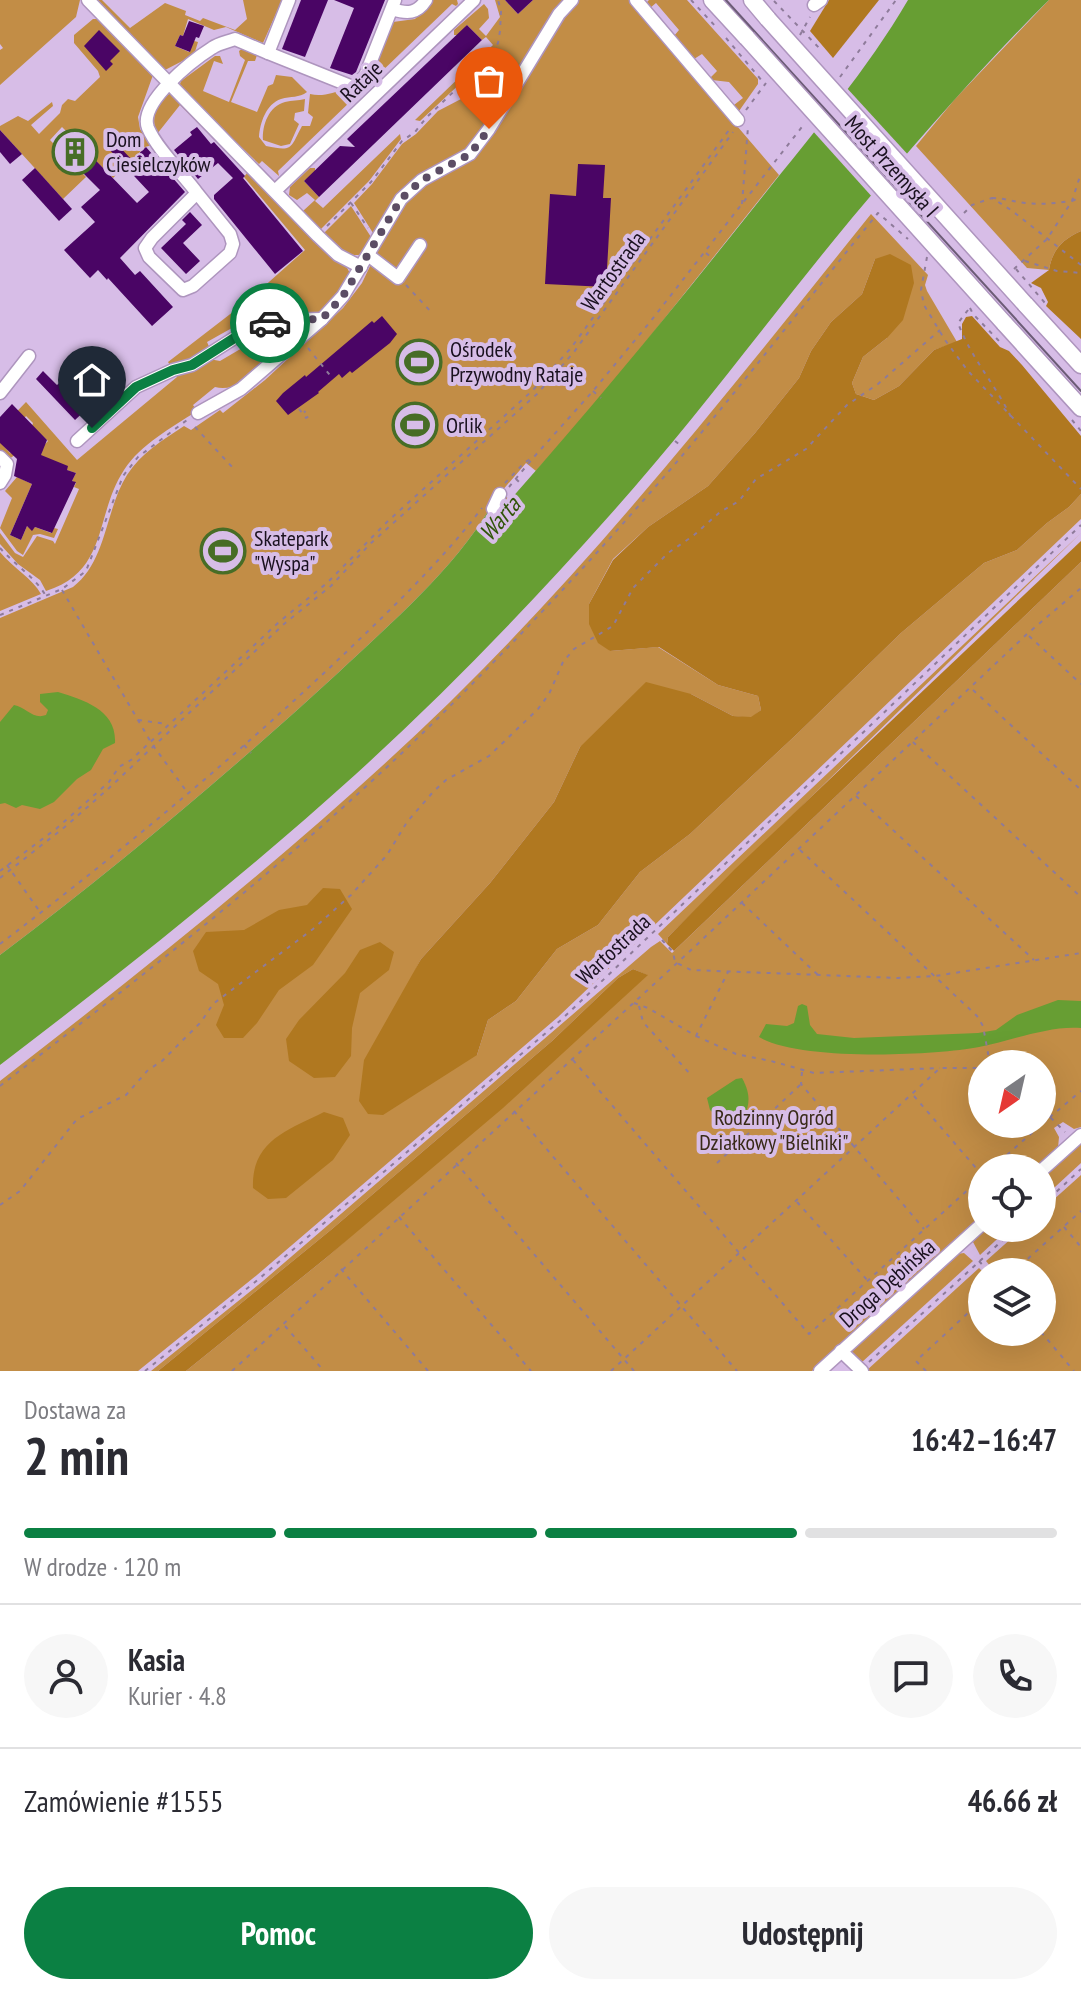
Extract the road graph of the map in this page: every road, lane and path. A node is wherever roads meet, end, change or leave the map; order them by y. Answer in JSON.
{"nodes":[{"id":1,"x":88,"y":0,"type":"edge"},
{"id":2,"x":289,"y":0,"type":"edge"},
{"id":3,"x":426,"y":0,"type":"edge"},
{"id":4,"x":474,"y":0,"type":"edge"},
{"id":5,"x":498,"y":0,"type":"edge"},
{"id":6,"x":572,"y":0,"type":"edge"},
{"id":7,"x":636,"y":0,"type":"edge"},
{"id":8,"x":691,"y":0,"type":"edge"},
{"id":9,"x":712,"y":0,"type":"edge"},
{"id":10,"x":752,"y":0,"type":"edge"},
{"id":11,"x":896,"y":0,"type":"edge"},
{"id":12,"x":774,"y":1,"type":"edge"},
{"id":13,"x":393,"y":5,"type":"edge"},
{"id":14,"x":822,"y":51,"type":"dead end"},
{"id":15,"x":268,"y":53,"type":"junction"},
{"id":16,"x":837,"y":81,"type":"dead end"},
{"id":17,"x":168,"y":83,"type":"junction"},
{"id":18,"x":740,"y":118,"type":"junction"},
{"id":19,"x":809,"y":118,"type":"dead end"},
{"id":20,"x":1081,"y":173,"type":"edge"},
{"id":21,"x":276,"y":190,"type":"junction"},
{"id":22,"x":197,"y":193,"type":"junction"},
{"id":23,"x":1081,"y":197,"type":"edge"},
{"id":24,"x":992,"y":198,"type":"dead end"},
{"id":25,"x":1072,"y":201,"type":"junction"},
{"id":26,"x":351,"y":203,"type":"junction"},
{"id":27,"x":742,"y":205,"type":"junction"},
{"id":28,"x":370,"y":231,"type":"dead end"},
{"id":29,"x":318,"y":236,"type":"junction"},
{"id":30,"x":420,"y":245,"type":"dead end"},
{"id":31,"x":917,"y":247,"type":"dead end"},
{"id":32,"x":705,"y":252,"type":"junction"},
{"id":33,"x":713,"y":259,"type":"dead end"},
{"id":34,"x":365,"y":261,"type":"junction"},
{"id":35,"x":1015,"y":268,"type":"dead end"},
{"id":36,"x":1081,"y":273,"type":"edge"},
{"id":37,"x":411,"y":289,"type":"dead end"},
{"id":38,"x":1045,"y":301,"type":"dead end"},
{"id":39,"x":969,"y":309,"type":"dead end"},
{"id":40,"x":433,"y":314,"type":"dead end"},
{"id":41,"x":973,"y":314,"type":"dead end"},
{"id":42,"x":322,"y":319,"type":"junction"},
{"id":43,"x":940,"y":330,"type":"dead end"},
{"id":44,"x":999,"y":343,"type":"dead end"},
{"id":45,"x":304,"y":344,"type":"dead end"},
{"id":46,"x":29,"y":356,"type":"dead end"},
{"id":47,"x":1081,"y":365,"type":"edge"},
{"id":48,"x":333,"y":379,"type":"dead end"},
{"id":49,"x":593,"y":391,"type":"junction"},
{"id":50,"x":0,"y":393,"type":"edge"},
{"id":51,"x":601,"y":398,"type":"dead end"},
{"id":52,"x":1081,"y":408,"type":"edge"},
{"id":53,"x":299,"y":409,"type":"dead end"},
{"id":54,"x":304,"y":411,"type":"dead end"},
{"id":55,"x":1013,"y":419,"type":"dead end"},
{"id":56,"x":197,"y":420,"type":"junction"},
{"id":57,"x":77,"y":441,"type":"dead end"},
{"id":58,"x":675,"y":441,"type":"dead end"},
{"id":59,"x":680,"y":445,"type":"dead end"},
{"id":60,"x":0,"y":457,"type":"edge"},
{"id":61,"x":533,"y":458,"type":"junction"},
{"id":62,"x":234,"y":469,"type":"dead end"},
{"id":63,"x":512,"y":476,"type":"junction"},
{"id":64,"x":516,"y":479,"type":"junction"},
{"id":65,"x":0,"y":483,"type":"edge"},
{"id":66,"x":523,"y":486,"type":"dead end"},
{"id":67,"x":500,"y":492,"type":"junction"},
{"id":68,"x":490,"y":505,"type":"joint"},
{"id":69,"x":1081,"y":525,"type":"edge"},
{"id":70,"x":0,"y":548,"type":"edge"},
{"id":71,"x":1081,"y":588,"type":"edge"},
{"id":72,"x":62,"y":589,"type":"junction"},
{"id":73,"x":46,"y":596,"type":"junction"},
{"id":74,"x":0,"y":615,"type":"edge"},
{"id":75,"x":1027,"y":634,"type":"junction"},
{"id":76,"x":1081,"y":684,"type":"edge"},
{"id":77,"x":972,"y":688,"type":"junction"},
{"id":78,"x":138,"y":720,"type":"junction"},
{"id":79,"x":169,"y":725,"type":"junction"},
{"id":80,"x":912,"y":741,"type":"junction"},
{"id":81,"x":150,"y":742,"type":"junction"},
{"id":82,"x":243,"y":745,"type":"junction"},
{"id":83,"x":153,"y":746,"type":"junction"},
{"id":84,"x":251,"y":753,"type":"dead end"},
{"id":85,"x":1081,"y":790,"type":"edge"},
{"id":86,"x":189,"y":793,"type":"junction"},
{"id":87,"x":855,"y":795,"type":"junction"},
{"id":88,"x":799,"y":849,"type":"junction"},
{"id":89,"x":7,"y":865,"type":"junction"},
{"id":90,"x":11,"y":869,"type":"junction"},
{"id":91,"x":0,"y":871,"type":"edge"},
{"id":92,"x":0,"y":878,"type":"edge"},
{"id":93,"x":1081,"y":897,"type":"edge"},
{"id":94,"x":741,"y":902,"type":"junction"},
{"id":95,"x":41,"y":913,"type":"junction"},
{"id":96,"x":662,"y":940,"type":"dead end"},
{"id":97,"x":0,"y":944,"type":"edge"},
{"id":98,"x":1081,"y":953,"type":"edge"},
{"id":99,"x":1034,"y":961,"type":"junction"},
{"id":100,"x":675,"y":962,"type":"junction"},
{"id":101,"x":728,"y":971,"type":"junction"},
{"id":102,"x":819,"y":976,"type":"junction"},
{"id":103,"x":935,"y":976,"type":"junction"},
{"id":104,"x":632,"y":1002,"type":"junction"},
{"id":105,"x":639,"y":1005,"type":"junction"},
{"id":106,"x":696,"y":1036,"type":"junction"},
{"id":107,"x":987,"y":1050,"type":"edge"},
{"id":108,"x":572,"y":1059,"type":"junction"},
{"id":109,"x":940,"y":1068,"type":"junction"},
{"id":110,"x":968,"y":1068,"type":"edge"},
{"id":111,"x":802,"y":1071,"type":"junction"},
{"id":112,"x":691,"y":1075,"type":"dead end"},
{"id":113,"x":801,"y":1084,"type":"junction"},
{"id":114,"x":0,"y":1086,"type":"edge"},
{"id":115,"x":1081,"y":1091,"type":"edge"},
{"id":116,"x":913,"y":1095,"type":"junction"},
{"id":117,"x":513,"y":1111,"type":"junction"},
{"id":118,"x":1056,"y":1112,"type":"edge"},
{"id":119,"x":1056,"y":1122,"type":"edge"},
{"id":120,"x":1026,"y":1138,"type":"edge"},
{"id":121,"x":1077,"y":1138,"type":"edge"},
{"id":122,"x":855,"y":1148,"type":"junction"},
{"id":123,"x":1008,"y":1154,"type":"edge"},
{"id":124,"x":1056,"y":1157,"type":"edge"},
{"id":125,"x":968,"y":1160,"type":"edge"},
{"id":126,"x":456,"y":1163,"type":"junction"},
{"id":127,"x":717,"y":1163,"type":"dead end"},
{"id":128,"x":1081,"y":1169,"type":"edge"},
{"id":129,"x":968,"y":1189,"type":"edge"},
{"id":130,"x":1056,"y":1192,"type":"edge"},
{"id":131,"x":796,"y":1202,"type":"junction"},
{"id":132,"x":0,"y":1205,"type":"edge"},
{"id":133,"x":1081,"y":1211,"type":"edge"},
{"id":134,"x":398,"y":1216,"type":"junction"},
{"id":135,"x":1064,"y":1227,"type":"junction"},
{"id":136,"x":924,"y":1229,"type":"junction"},
{"id":137,"x":968,"y":1237,"type":"edge"},
{"id":138,"x":1000,"y":1242,"type":"edge"},
{"id":139,"x":1081,"y":1247,"type":"edge"},
{"id":140,"x":740,"y":1254,"type":"junction"},
{"id":141,"x":982,"y":1258,"type":"edge"},
{"id":142,"x":1029,"y":1258,"type":"edge"},
{"id":143,"x":341,"y":1269,"type":"junction"},
{"id":144,"x":968,"y":1271,"type":"edge"},
{"id":145,"x":868,"y":1281,"type":"junction"},
{"id":146,"x":683,"y":1307,"type":"junction"},
{"id":147,"x":968,"y":1313,"type":"edge"},
{"id":148,"x":284,"y":1325,"type":"junction"},
{"id":149,"x":1053,"y":1346,"type":"edge"},
{"id":150,"x":841,"y":1351,"type":"junction"},
{"id":151,"x":624,"y":1359,"type":"junction"},
{"id":152,"x":861,"y":1370,"type":"edge"},
{"id":153,"x":145,"y":1371,"type":"edge"},
{"id":154,"x":232,"y":1371,"type":"edge"},
{"id":155,"x":324,"y":1371,"type":"edge"},
{"id":156,"x":428,"y":1371,"type":"edge"},
{"id":157,"x":531,"y":1371,"type":"edge"},
{"id":158,"x":611,"y":1371,"type":"edge"},
{"id":159,"x":634,"y":1371,"type":"edge"},
{"id":160,"x":737,"y":1371,"type":"edge"},
{"id":161,"x":820,"y":1371,"type":"edge"},
{"id":162,"x":926,"y":1371,"type":"edge"},
{"id":163,"x":1074,"y":1371,"type":"edge"}],
"edges":[{"from":1,"to":17,"type":"street"},
{"from":2,"to":15,"type":"street"},
{"from":3,"to":13,"type":"street"},
{"from":4,"to":21,"type":"street","name":"Rataje"},
{"from":5,"to":26,"type":"path"},
{"from":6,"to":34,"type":"street"},
{"from":7,"to":18,"type":"street"},
{"from":8,"to":18,"type":"path","name":"Wartostrada"},
{"from":9,"to":52,"type":"main road","name":"Most Przemysła I","bridge":true},
{"from":10,"to":47,"type":"main road","name":"Most Przemysła I","bridge":true},
{"from":11,"to":16,"type":"path"},
{"from":12,"to":14,"type":"path"},
{"from":13,"to":15,"type":"street"},
{"from":15,"to":17,"type":"street"},
{"from":17,"to":21,"type":"street"},
{"from":17,"to":22,"type":"street"},
{"from":18,"to":27,"type":"path"},
{"from":18,"to":79,"type":"path","name":"Wartostrada"},
{"from":18,"to":83,"type":"path","name":"Wartostrada"},
{"from":19,"to":27,"type":"path"},
{"from":20,"to":25,"type":"path"},
{"from":21,"to":29,"type":"street"},
{"from":22,"to":22,"type":"street"},
{"from":23,"to":25,"type":"path"},
{"from":24,"to":25,"type":"path"},
{"from":25,"to":36,"type":"path"},
{"from":26,"to":28,"type":"path"},
{"from":26,"to":29,"type":"path"},
{"from":27,"to":32,"type":"path"},
{"from":29,"to":34,"type":"street"},
{"from":30,"to":34,"type":"street"},
{"from":31,"to":114,"type":"path"},
{"from":32,"to":33,"type":"path"},
{"from":32,"to":49,"type":"path"},
{"from":34,"to":42,"type":"street"},
{"from":35,"to":38,"type":"path"},
{"from":37,"to":40,"type":"path"},
{"from":39,"to":55,"type":"path"},
{"from":41,"to":44,"type":"path"},
{"from":42,"to":56,"type":"street"},
{"from":42,"to":57,"type":"street"},
{"from":43,"to":132,"type":"path"},
{"from":45,"to":48,"type":"path"},
{"from":46,"to":50,"type":"street"},
{"from":49,"to":51,"type":"path"},
{"from":49,"to":61,"type":"path"},
{"from":53,"to":54,"type":"path"},
{"from":56,"to":62,"type":"path"},
{"from":56,"to":72,"type":"path"},
{"from":58,"to":59,"type":"path"},
{"from":60,"to":65,"type":"street"},
{"from":61,"to":63,"type":"path"},
{"from":61,"to":64,"type":"path"},
{"from":63,"to":64,"type":"path"},
{"from":63,"to":67,"type":"path"},
{"from":64,"to":66,"type":"path"},
{"from":64,"to":67,"type":"path"},
{"from":67,"to":68,"type":"street"},
{"from":68,"to":82,"type":"path"},
{"from":69,"to":153,"type":"path","name":"Wartostrada"},
{"from":70,"to":73,"type":"path"},
{"from":71,"to":75,"type":"path"},
{"from":72,"to":73,"type":"path"},
{"from":72,"to":78,"type":"path"},
{"from":73,"to":74,"type":"path"},
{"from":75,"to":76,"type":"path"},
{"from":75,"to":77,"type":"path"},
{"from":77,"to":80,"type":"path"},
{"from":77,"to":85,"type":"path"},
{"from":78,"to":79,"type":"path"},
{"from":78,"to":81,"type":"path"},
{"from":79,"to":81,"type":"path","name":"Wartostrada"},
{"from":80,"to":87,"type":"path"},
{"from":80,"to":93,"type":"path"},
{"from":81,"to":83,"type":"path"},
{"from":81,"to":89,"type":"path","name":"Wartostrada"},
{"from":82,"to":84,"type":"path"},
{"from":82,"to":86,"type":"path"},
{"from":83,"to":86,"type":"path"},
{"from":83,"to":90,"type":"path","name":"Wartostrada"},
{"from":86,"to":95,"type":"path"},
{"from":87,"to":88,"type":"path"},
{"from":87,"to":99,"type":"path"},
{"from":88,"to":94,"type":"path"},
{"from":88,"to":103,"type":"path"},
{"from":89,"to":90,"type":"path"},
{"from":89,"to":91,"type":"path","name":"Wartostrada"},
{"from":90,"to":92,"type":"path","name":"Wartostrada"},
{"from":90,"to":95,"type":"path"},
{"from":94,"to":100,"type":"path"},
{"from":94,"to":102,"type":"path"},
{"from":95,"to":97,"type":"path"},
{"from":96,"to":100,"type":"path"},
{"from":98,"to":99,"type":"path"},
{"from":99,"to":103,"type":"path"},
{"from":100,"to":101,"type":"path"},
{"from":100,"to":104,"type":"path"},
{"from":101,"to":102,"type":"path"},
{"from":101,"to":106,"type":"path"},
{"from":102,"to":103,"type":"path"},
{"from":103,"to":107,"type":"path"},
{"from":104,"to":105,"type":"path"},
{"from":104,"to":108,"type":"path"},
{"from":105,"to":106,"type":"path"},
{"from":105,"to":112,"type":"path"},
{"from":106,"to":111,"type":"path"},
{"from":108,"to":117,"type":"path"},
{"from":108,"to":140,"type":"path"},
{"from":109,"to":110,"type":"path"},
{"from":109,"to":111,"type":"path"},
{"from":109,"to":116,"type":"path"},
{"from":111,"to":113,"type":"path"},
{"from":113,"to":122,"type":"path"},
{"from":113,"to":127,"type":"path"},
{"from":115,"to":118,"type":"path"},
{"from":116,"to":122,"type":"path"},
{"from":116,"to":125,"type":"path"},
{"from":117,"to":126,"type":"path"},
{"from":117,"to":146,"type":"path"},
{"from":119,"to":121,"type":"path"},
{"from":120,"to":123,"type":"path"},
{"from":121,"to":124,"type":"street"},
{"from":122,"to":131,"type":"path"},
{"from":122,"to":136,"type":"path"},
{"from":126,"to":134,"type":"path"},
{"from":126,"to":151,"type":"path"},
{"from":128,"to":130,"type":"path"},
{"from":129,"to":136,"type":"path"},
{"from":131,"to":140,"type":"path"},
{"from":131,"to":145,"type":"path"},
{"from":133,"to":135,"type":"path"},
{"from":134,"to":143,"type":"path"},
{"from":134,"to":157,"type":"path"},
{"from":135,"to":139,"type":"path"},
{"from":135,"to":142,"type":"path"},
{"from":136,"to":145,"type":"path"},
{"from":137,"to":150,"type":"street","name":"Droga Dębińska"},
{"from":138,"to":141,"type":"path"},
{"from":140,"to":145,"type":"path"},
{"from":140,"to":146,"type":"path"},
{"from":143,"to":148,"type":"path"},
{"from":143,"to":156,"type":"path"},
{"from":144,"to":152,"type":"path"},
{"from":146,"to":151,"type":"path"},
{"from":146,"to":160,"type":"path"},
{"from":147,"to":162,"type":"path"},
{"from":148,"to":154,"type":"path"},
{"from":148,"to":155,"type":"path"},
{"from":149,"to":163,"type":"path"},
{"from":150,"to":152,"type":"street"},
{"from":150,"to":161,"type":"street","name":"Droga Dębińska"},
{"from":151,"to":158,"type":"path"},
{"from":151,"to":159,"type":"path"}]}
